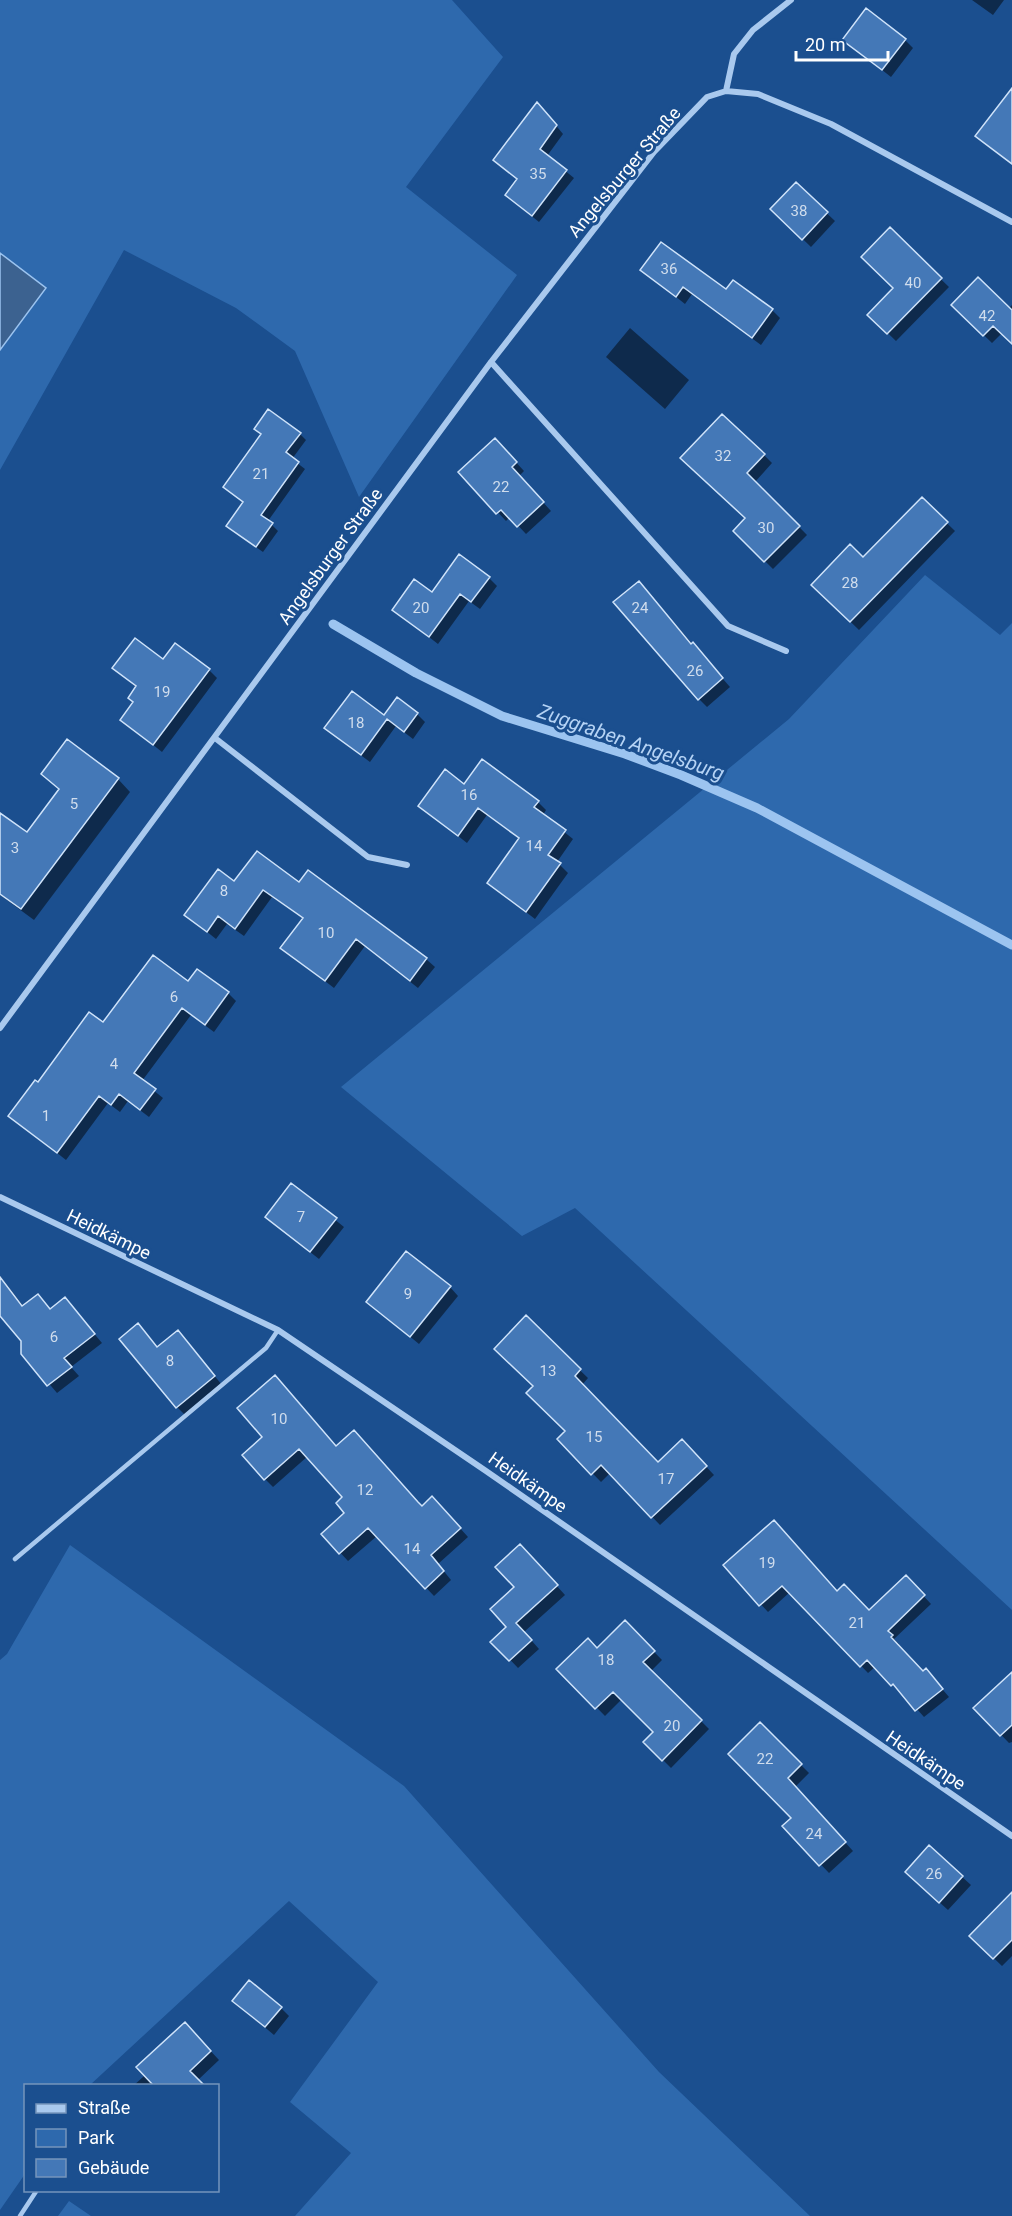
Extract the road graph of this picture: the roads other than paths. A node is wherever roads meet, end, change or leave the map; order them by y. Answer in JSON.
{"nodes":[{"id":1,"x":791,"y":0,"type":"edge"},
{"id":2,"x":726,"y":91,"type":"junction"},
{"id":3,"x":1012,"y":222,"type":"edge"},
{"id":4,"x":491,"y":362,"type":"junction"},
{"id":5,"x":786,"y":651,"type":"dead end"},
{"id":6,"x":215,"y":738,"type":"junction"},
{"id":7,"x":407,"y":865,"type":"dead end"},
{"id":8,"x":0,"y":1028,"type":"edge"},
{"id":9,"x":0,"y":1197,"type":"edge"},
{"id":10,"x":278,"y":1330,"type":"junction"},
{"id":11,"x":15,"y":1559,"type":"dead end"},
{"id":12,"x":1012,"y":1836,"type":"edge"},
{"id":13,"x":36,"y":2192,"type":"edge"},
{"id":14,"x":20,"y":2216,"type":"edge"}],
"edges":[{"from":1,"to":2,"type":"street"},
{"from":2,"to":3,"type":"street"},
{"from":2,"to":4,"type":"street","name":"Angelsburger Straße"},
{"from":4,"to":5,"type":"street"},
{"from":4,"to":6,"type":"street","name":"Angelsburger Straße"},
{"from":6,"to":7,"type":"street"},
{"from":6,"to":8,"type":"street","name":"Angelsburger Straße"},
{"from":9,"to":10,"type":"street","name":"Heidkämpe"},
{"from":10,"to":11,"type":"lane"},
{"from":10,"to":12,"type":"street","name":"Heidkämpe"},
{"from":13,"to":14,"type":"lane"}]}
